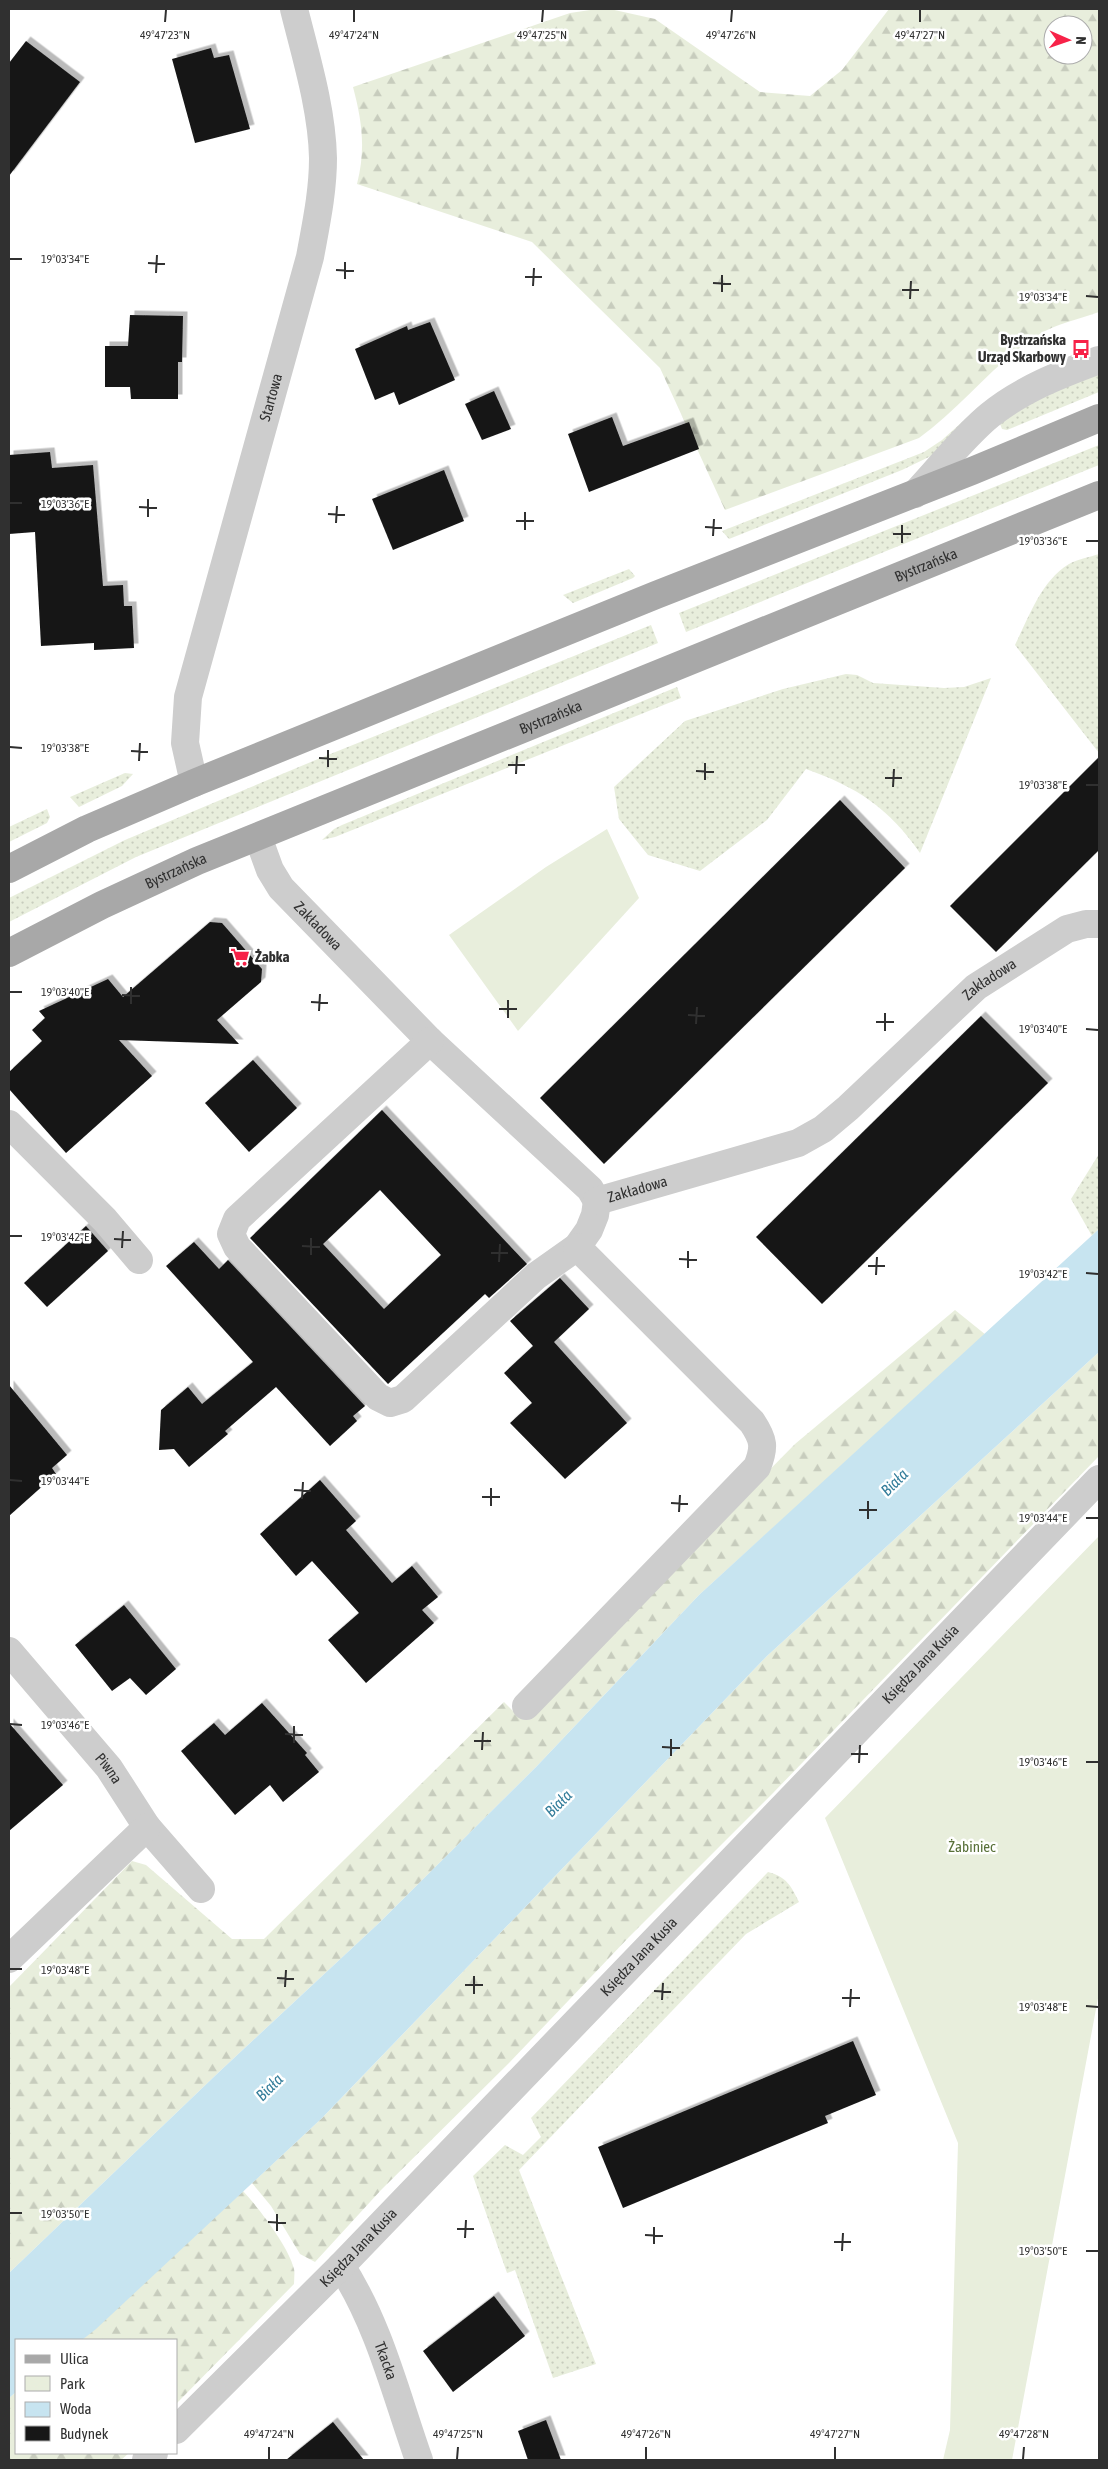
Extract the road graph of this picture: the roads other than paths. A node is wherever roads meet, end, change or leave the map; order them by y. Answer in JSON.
{"nodes":[{"id":1,"x":294,"y":9,"type":"edge"},
{"id":2,"x":1099,"y":360,"type":"edge"},
{"id":3,"x":1099,"y":418,"type":"edge"},
{"id":4,"x":915,"y":494,"type":"junction"},
{"id":5,"x":1099,"y":495,"type":"edge"},
{"id":6,"x":194,"y":783,"type":"junction"},
{"id":7,"x":258,"y":837,"type":"junction"},
{"id":8,"x":9,"y":869,"type":"edge"},
{"id":9,"x":1099,"y":924,"type":"edge"},
{"id":10,"x":9,"y":953,"type":"edge"},
{"id":11,"x":430,"y":1041,"type":"junction"},
{"id":12,"x":9,"y":1124,"type":"edge"},
{"id":13,"x":596,"y":1201,"type":"junction"},
{"id":14,"x":577,"y":1246,"type":"junction"},
{"id":15,"x":139,"y":1260,"type":"dead end"},
{"id":16,"x":1099,"y":1479,"type":"edge"},
{"id":17,"x":9,"y":1652,"type":"edge"},
{"id":18,"x":526,"y":1706,"type":"dead end"},
{"id":19,"x":147,"y":1827,"type":"junction"},
{"id":20,"x":201,"y":1889,"type":"dead end"},
{"id":21,"x":9,"y":1959,"type":"edge"},
{"id":22,"x":341,"y":2266,"type":"junction"},
{"id":23,"x":178,"y":2428,"type":"edge"},
{"id":24,"x":419,"y":2460,"type":"edge"}],
"edges":[{"from":1,"to":6,"type":"street","name":"Startowa"},
{"from":2,"to":4,"type":"street"},
{"from":3,"to":4,"type":"main road"},
{"from":4,"to":6,"type":"main road"},
{"from":5,"to":7,"type":"main road","name":"Bystrzańska"},
{"from":6,"to":8,"type":"main road"},
{"from":7,"to":10,"type":"main road","name":"Bystrzańska"},
{"from":7,"to":11,"type":"street","name":"Zakładowa"},
{"from":9,"to":13,"type":"street","name":"Zakładowa"},
{"from":11,"to":13,"type":"street","name":"Zakładowa"},
{"from":11,"to":14,"type":"street"},
{"from":12,"to":15,"type":"street"},
{"from":13,"to":14,"type":"street"},
{"from":14,"to":18,"type":"street"},
{"from":16,"to":22,"type":"street","name":"Księdza Jana Kusia"},
{"from":17,"to":19,"type":"street","name":"Piwna"},
{"from":19,"to":20,"type":"street","name":"Piwna"},
{"from":19,"to":21,"type":"street"},
{"from":22,"to":23,"type":"street","name":"Księdza Jana Kusia"},
{"from":22,"to":24,"type":"street","name":"Tkacka"}]}
